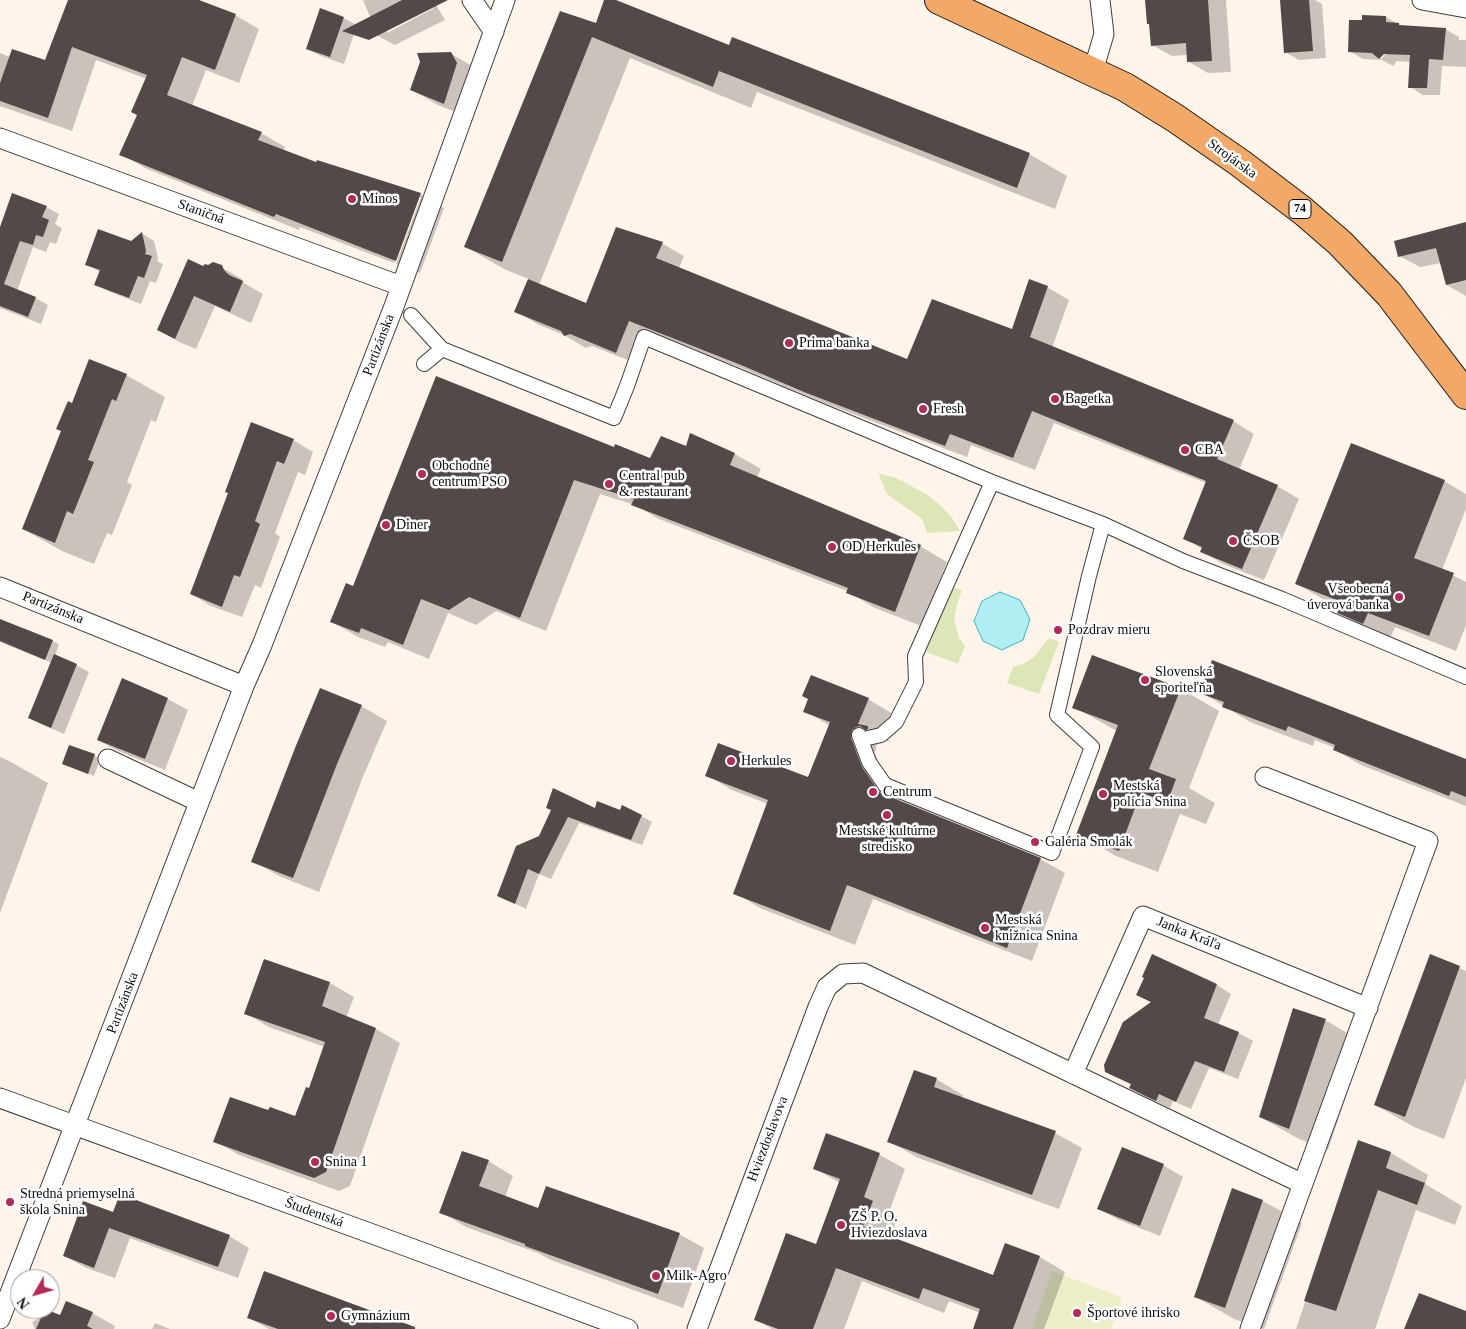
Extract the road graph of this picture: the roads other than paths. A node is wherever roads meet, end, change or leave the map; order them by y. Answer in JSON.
{"nodes":[{"id":1,"x":472,"y":0,"type":"edge"},
{"id":2,"x":505,"y":0,"type":"edge"},
{"id":3,"x":939,"y":0,"type":"edge"},
{"id":4,"x":1100,"y":0,"type":"edge"},
{"id":5,"x":1422,"y":0,"type":"edge"},
{"id":6,"x":1466,"y":8,"type":"edge"},
{"id":7,"x":494,"y":32,"type":"junction"},
{"id":8,"x":1093,"y":71,"type":"junction"},
{"id":9,"x":0,"y":138,"type":"edge"},
{"id":10,"x":401,"y":286,"type":"junction"},
{"id":11,"x":411,"y":315,"type":"dead end"},
{"id":12,"x":442,"y":349,"type":"junction"},
{"id":13,"x":424,"y":364,"type":"dead end"},
{"id":14,"x":1466,"y":395,"type":"edge"},
{"id":15,"x":992,"y":482,"type":"junction"},
{"id":16,"x":1104,"y":524,"type":"junction"},
{"id":17,"x":0,"y":587,"type":"edge"},
{"id":18,"x":1466,"y":676,"type":"edge"},
{"id":19,"x":244,"y":686,"type":"junction"},
{"id":20,"x":108,"y":759,"type":"dead end"},
{"id":21,"x":1265,"y":777,"type":"dead end"},
{"id":22,"x":200,"y":802,"type":"junction"},
{"id":23,"x":1368,"y":1008,"type":"junction"},
{"id":24,"x":1073,"y":1074,"type":"junction"},
{"id":25,"x":0,"y":1098,"type":"edge"},
{"id":26,"x":75,"y":1126,"type":"junction"},
{"id":27,"x":1303,"y":1184,"type":"junction"},
{"id":28,"x":0,"y":1320,"type":"edge"},
{"id":29,"x":698,"y":1326,"type":"edge"},
{"id":30,"x":628,"y":1329,"type":"edge"},
{"id":31,"x":1250,"y":1329,"type":"edge"}],
"edges":[{"from":1,"to":7,"type":"street"},
{"from":2,"to":7,"type":"street","name":"Partizánska"},
{"from":3,"to":8,"type":"main road","name":"Strojárska","number":"74"},
{"from":4,"to":8,"type":"street"},
{"from":5,"to":6,"type":"street"},
{"from":7,"to":10,"type":"street","name":"Partizánska"},
{"from":8,"to":14,"type":"main road","name":"Strojárska","number":"74"},
{"from":9,"to":10,"type":"street","name":"Staničná"},
{"from":10,"to":19,"type":"street","name":"Partizánska"},
{"from":11,"to":12,"type":"street"},
{"from":12,"to":13,"type":"street"},
{"from":12,"to":15,"type":"street"},
{"from":15,"to":16,"type":"street"},
{"from":15,"to":16,"type":"street"},
{"from":16,"to":18,"type":"street"},
{"from":17,"to":19,"type":"street","name":"Partizánska"},
{"from":19,"to":22,"type":"street","name":"Partizánska"},
{"from":20,"to":22,"type":"street"},
{"from":21,"to":23,"type":"street"},
{"from":22,"to":26,"type":"street","name":"Partizánska"},
{"from":23,"to":24,"type":"street","name":"Janka Kráľa"},
{"from":23,"to":27,"type":"street"},
{"from":24,"to":27,"type":"street"},
{"from":24,"to":29,"type":"street","name":"Hviezdoslavova"},
{"from":25,"to":26,"type":"street","name":"Študentská"},
{"from":26,"to":28,"type":"street","name":"Partizánska"},
{"from":26,"to":30,"type":"street","name":"Študentská"},
{"from":27,"to":31,"type":"street"}]}
